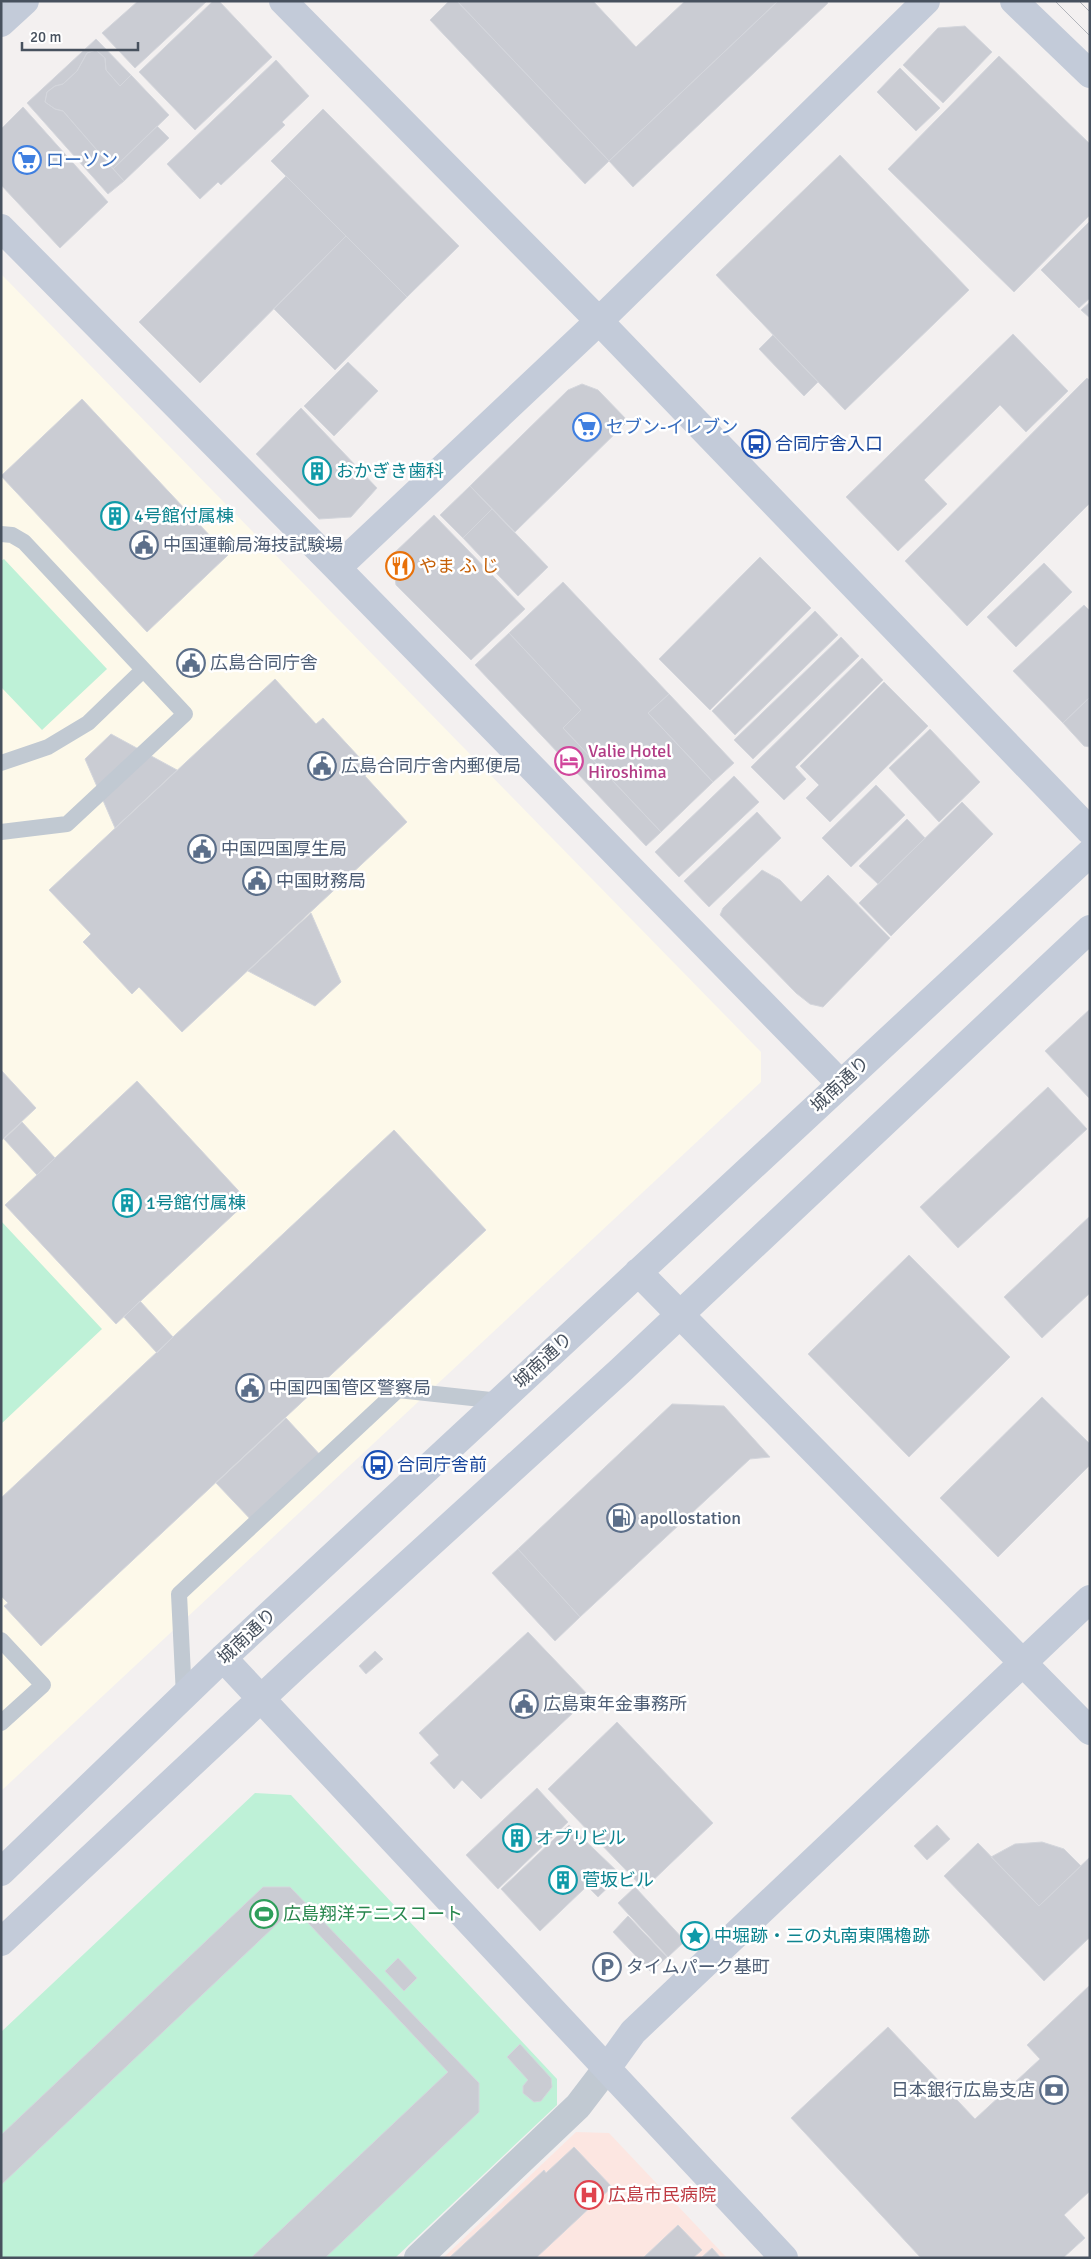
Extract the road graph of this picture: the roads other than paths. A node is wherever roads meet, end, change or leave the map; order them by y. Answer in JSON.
{"nodes":[{"id":1,"x":25,"y":1,"type":"edge"},
{"id":2,"x":283,"y":1,"type":"edge"},
{"id":3,"x":926,"y":1,"type":"edge"},
{"id":4,"x":1014,"y":1,"type":"edge"},
{"id":5,"x":1,"y":23,"type":"edge"},
{"id":6,"x":1090,"y":74,"type":"edge"},
{"id":7,"x":1,"y":228,"type":"edge"},
{"id":8,"x":599,"y":321,"type":"junction"},
{"id":9,"x":1,"y":534,"type":"edge"},
{"id":10,"x":337,"y":568,"type":"junction"},
{"id":11,"x":143,"y":670,"type":"junction"},
{"id":12,"x":1,"y":764,"type":"edge"},
{"id":13,"x":1090,"y":831,"type":"edge"},
{"id":14,"x":1,"y":832,"type":"edge"},
{"id":15,"x":1090,"y":853,"type":"edge"},
{"id":16,"x":1090,"y":928,"type":"edge"},
{"id":17,"x":840,"y":1083,"type":"junction"},
{"id":18,"x":638,"y":1272,"type":"junction"},
{"id":19,"x":679,"y":1315,"type":"junction"},
{"id":20,"x":500,"y":1401,"type":"junction"},
{"id":21,"x":1090,"y":1599,"type":"edge"},
{"id":22,"x":1,"y":1640,"type":"edge"},
{"id":23,"x":223,"y":1658,"type":"junction"},
{"id":24,"x":1023,"y":1663,"type":"junction"},
{"id":25,"x":184,"y":1696,"type":"junction"},
{"id":26,"x":261,"y":1700,"type":"junction"},
{"id":27,"x":1,"y":1723,"type":"edge"},
{"id":28,"x":1090,"y":1731,"type":"edge"},
{"id":29,"x":1,"y":1872,"type":"edge"},
{"id":30,"x":1,"y":1942,"type":"edge"},
{"id":31,"x":607,"y":2068,"type":"junction"},
{"id":32,"x":418,"y":2258,"type":"edge"},
{"id":33,"x":784,"y":2258,"type":"edge"}],
"edges":[{"from":1,"to":5,"type":"street"},
{"from":2,"to":8,"type":"street"},
{"from":3,"to":8,"type":"street"},
{"from":4,"to":6,"type":"street"},
{"from":7,"to":10,"type":"street"},
{"from":8,"to":10,"type":"street"},
{"from":8,"to":13,"type":"street"},
{"from":9,"to":11,"type":"lane"},
{"from":10,"to":17,"type":"street"},
{"from":11,"to":12,"type":"lane"},
{"from":11,"to":14,"type":"lane"},
{"from":15,"to":17,"type":"street","name":"城南通り"},
{"from":16,"to":19,"type":"street"},
{"from":17,"to":18,"type":"street","name":"城南通り"},
{"from":18,"to":19,"type":"street"},
{"from":18,"to":20,"type":"street","name":"城南通り"},
{"from":19,"to":24,"type":"street"},
{"from":19,"to":26,"type":"street"},
{"from":20,"to":23,"type":"street","name":"城南通り"},
{"from":20,"to":25,"type":"lane"},
{"from":21,"to":24,"type":"street"},
{"from":22,"to":27,"type":"lane"},
{"from":23,"to":25,"type":"street","name":"城南通り"},
{"from":23,"to":26,"type":"street"},
{"from":24,"to":28,"type":"street"},
{"from":24,"to":31,"type":"street"},
{"from":25,"to":29,"type":"street","name":"城南通り"},
{"from":26,"to":30,"type":"street"},
{"from":26,"to":31,"type":"street"},
{"from":31,"to":32,"type":"street"},
{"from":31,"to":33,"type":"street"}]}
